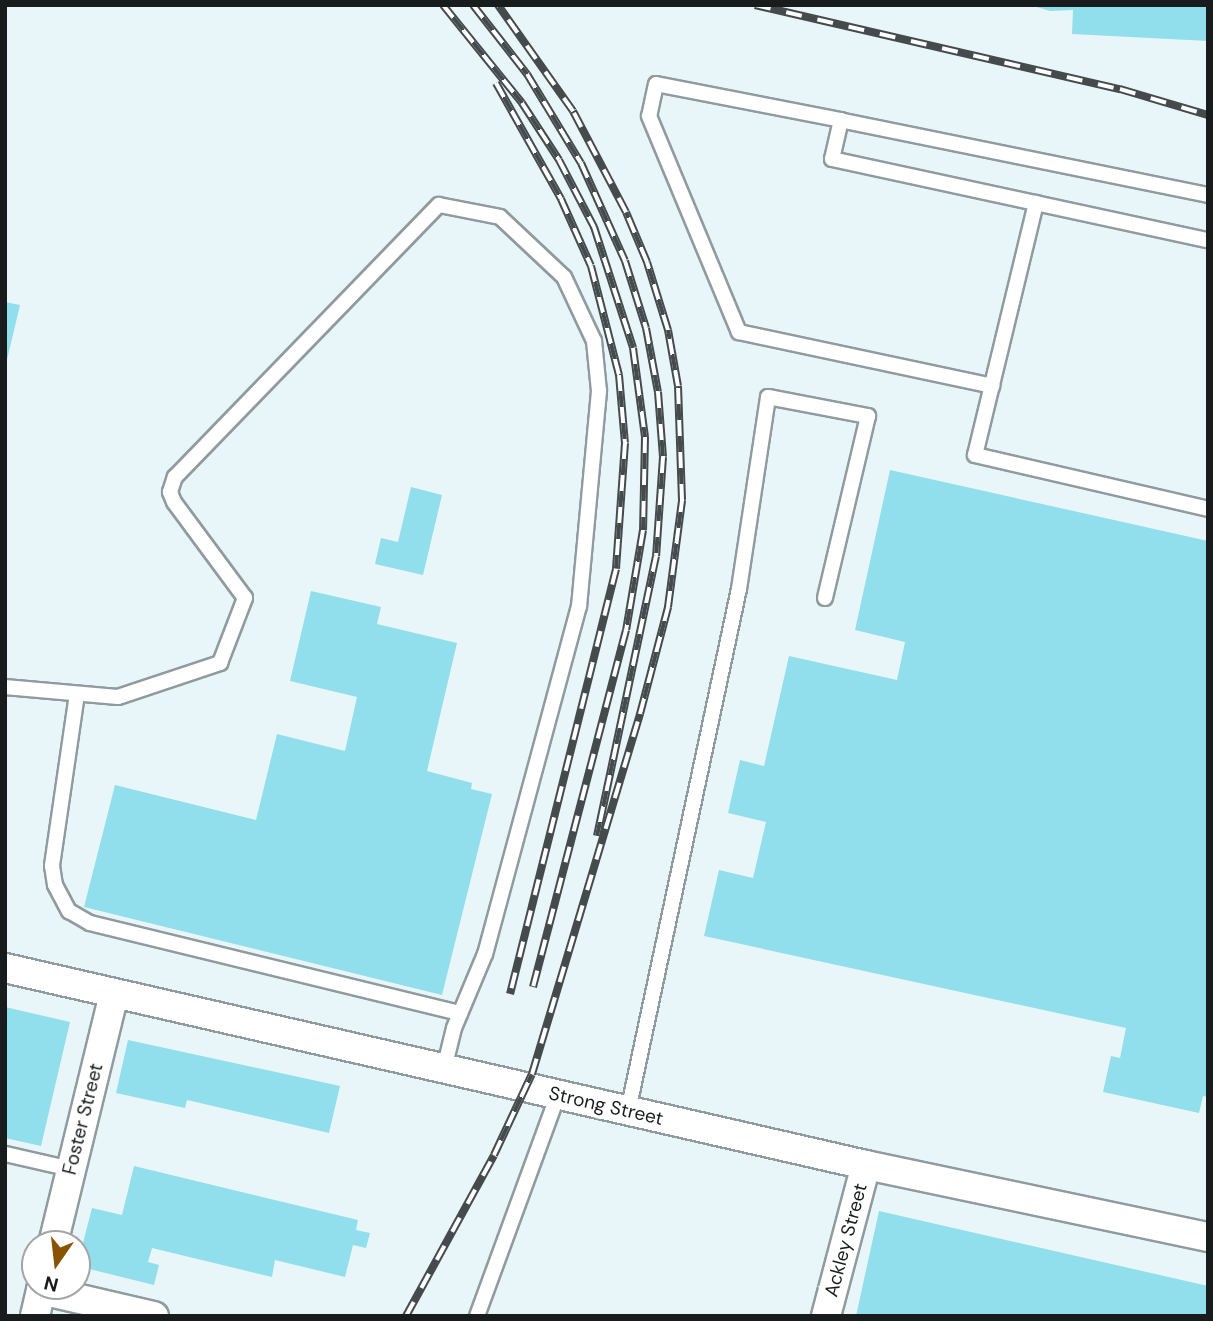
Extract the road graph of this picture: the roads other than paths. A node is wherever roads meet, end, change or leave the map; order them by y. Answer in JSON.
{"nodes":[{"id":1,"x":841,"y":120,"type":"junction"},
{"id":2,"x":1208,"y":195,"type":"edge"},
{"id":3,"x":1036,"y":203,"type":"junction"},
{"id":4,"x":1208,"y":240,"type":"edge"},
{"id":5,"x":992,"y":386,"type":"junction"},
{"id":6,"x":1208,"y":509,"type":"edge"},
{"id":7,"x":825,"y":598,"type":"dead end"},
{"id":8,"x":5,"y":687,"type":"edge"},
{"id":9,"x":77,"y":694,"type":"junction"},
{"id":10,"x":5,"y":968,"type":"edge"},
{"id":11,"x":114,"y":993,"type":"junction"},
{"id":12,"x":460,"y":1013,"type":"junction"},
{"id":13,"x":444,"y":1069,"type":"junction"},
{"id":14,"x":558,"y":1095,"type":"junction"},
{"id":15,"x":628,"y":1111,"type":"junction"},
{"id":16,"x":5,"y":1154,"type":"edge"},
{"id":17,"x":866,"y":1165,"type":"junction"},
{"id":18,"x":71,"y":1169,"type":"junction"},
{"id":19,"x":56,"y":1230,"type":"edge"},
{"id":20,"x":1208,"y":1237,"type":"edge"},
{"id":21,"x":57,"y":1300,"type":"edge"},
{"id":22,"x":154,"y":1316,"type":"edge"},
{"id":23,"x":477,"y":1316,"type":"edge"},
{"id":24,"x":826,"y":1316,"type":"edge"}],
"edges":[{"from":1,"to":2,"type":"lane"},
{"from":1,"to":3,"type":"lane"},
{"from":1,"to":5,"type":"lane"},
{"from":3,"to":4,"type":"lane"},
{"from":3,"to":5,"type":"lane"},
{"from":5,"to":6,"type":"lane"},
{"from":7,"to":15,"type":"lane"},
{"from":8,"to":9,"type":"lane"},
{"from":9,"to":12,"type":"lane"},
{"from":9,"to":12,"type":"lane"},
{"from":10,"to":11,"type":"street","name":"Strong Street"},
{"from":11,"to":13,"type":"street","name":"Strong Street"},
{"from":11,"to":18,"type":"street","name":"Foster Street"},
{"from":12,"to":13,"type":"lane"},
{"from":13,"to":14,"type":"street","name":"Strong Street"},
{"from":14,"to":15,"type":"street","name":"Strong Street"},
{"from":14,"to":23,"type":"lane"},
{"from":15,"to":17,"type":"street","name":"Strong Street"},
{"from":16,"to":18,"type":"lane"},
{"from":17,"to":20,"type":"street","name":"Strong Street"},
{"from":17,"to":24,"type":"street","name":"Ackley Street"},
{"from":18,"to":19,"type":"street","name":"Foster Street"},
{"from":21,"to":22,"type":"street"}]}
